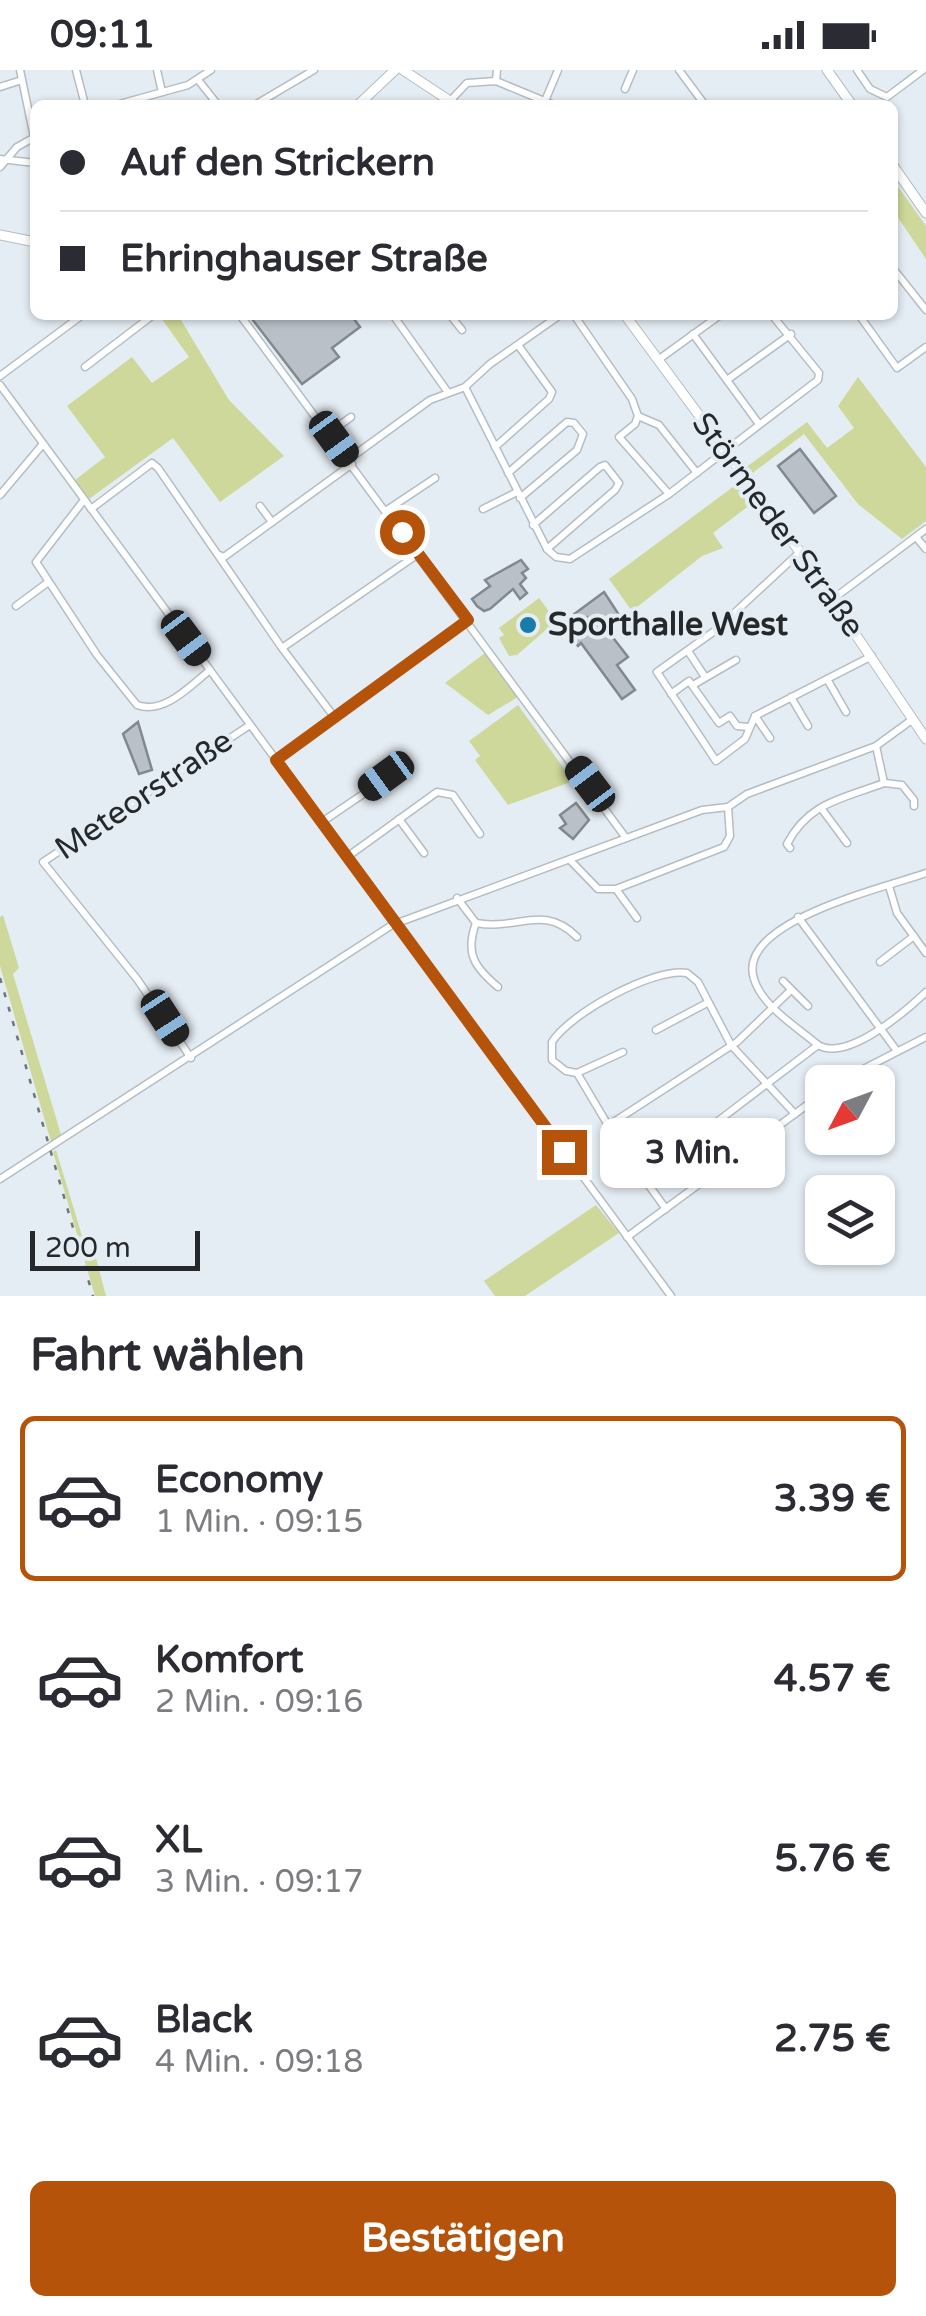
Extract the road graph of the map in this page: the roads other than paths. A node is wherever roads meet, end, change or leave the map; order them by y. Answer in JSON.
{"nodes":[{"id":1,"x":20,"y":70,"type":"edge"},
{"id":2,"x":76,"y":70,"type":"edge"},
{"id":3,"x":157,"y":70,"type":"edge"},
{"id":4,"x":211,"y":70,"type":"edge"},
{"id":5,"x":314,"y":70,"type":"edge"},
{"id":6,"x":395,"y":70,"type":"edge"},
{"id":7,"x":403,"y":70,"type":"edge"},
{"id":8,"x":496,"y":70,"type":"edge"},
{"id":9,"x":558,"y":70,"type":"edge"},
{"id":10,"x":633,"y":70,"type":"edge"},
{"id":11,"x":679,"y":70,"type":"edge"},
{"id":12,"x":695,"y":70,"type":"edge"},
{"id":13,"x":828,"y":70,"type":"edge"},
{"id":14,"x":857,"y":70,"type":"edge"},
{"id":15,"x":923,"y":70,"type":"edge"},
{"id":16,"x":685,"y":78,"type":"junction"},
{"id":17,"x":22,"y":80,"type":"junction"},
{"id":18,"x":199,"y":81,"type":"junction"},
{"id":19,"x":496,"y":81,"type":"junction"},
{"id":20,"x":0,"y":87,"type":"edge"},
{"id":21,"x":625,"y":89,"type":"dead end"},
{"id":22,"x":162,"y":92,"type":"junction"},
{"id":23,"x":85,"y":100,"type":"edge"},
{"id":24,"x":134,"y":100,"type":"edge"},
{"id":25,"x":214,"y":100,"type":"edge"},
{"id":26,"x":263,"y":100,"type":"edge"},
{"id":27,"x":363,"y":100,"type":"edge"},
{"id":28,"x":448,"y":100,"type":"edge"},
{"id":29,"x":455,"y":100,"type":"edge"},
{"id":30,"x":543,"y":100,"type":"edge"},
{"id":31,"x":545,"y":100,"type":"edge"},
{"id":32,"x":701,"y":100,"type":"edge"},
{"id":33,"x":849,"y":100,"type":"edge"},
{"id":34,"x":30,"y":115,"type":"edge"},
{"id":35,"x":30,"y":141,"type":"edge"},
{"id":36,"x":1,"y":162,"type":"edge"},
{"id":37,"x":30,"y":163,"type":"edge"},
{"id":38,"x":898,"y":173,"type":"edge"},
{"id":39,"x":926,"y":213,"type":"edge"},
{"id":40,"x":0,"y":236,"type":"edge"},
{"id":41,"x":30,"y":241,"type":"edge"},
{"id":42,"x":898,"y":274,"type":"edge"},
{"id":43,"x":926,"y":310,"type":"edge"},
{"id":44,"x":76,"y":320,"type":"edge"},
{"id":45,"x":146,"y":320,"type":"edge"},
{"id":46,"x":244,"y":320,"type":"edge"},
{"id":47,"x":397,"y":320,"type":"edge"},
{"id":48,"x":454,"y":320,"type":"edge"},
{"id":49,"x":553,"y":320,"type":"edge"},
{"id":50,"x":577,"y":320,"type":"edge"},
{"id":51,"x":629,"y":320,"type":"edge"},
{"id":52,"x":713,"y":320,"type":"edge"},
{"id":53,"x":777,"y":320,"type":"edge"},
{"id":54,"x":863,"y":320,"type":"edge"},
{"id":55,"x":462,"y":330,"type":"dead end"},
{"id":56,"x":693,"y":334,"type":"junction"},
{"id":57,"x":791,"y":334,"type":"junction"},
{"id":58,"x":518,"y":345,"type":"junction"},
{"id":59,"x":926,"y":347,"type":"edge"},
{"id":60,"x":658,"y":360,"type":"junction"},
{"id":61,"x":85,"y":367,"type":"dead end"},
{"id":62,"x":0,"y":376,"type":"edge"},
{"id":63,"x":727,"y":380,"type":"junction"},
{"id":64,"x":0,"y":385,"type":"edge"},
{"id":65,"x":465,"y":387,"type":"junction"},
{"id":66,"x":447,"y":391,"type":"junction"},
{"id":67,"x":8,"y":396,"type":"junction"},
{"id":68,"x":0,"y":405,"type":"edge"},
{"id":69,"x":638,"y":416,"type":"junction"},
{"id":70,"x":351,"y":417,"type":"dead end"},
{"id":71,"x":759,"y":424,"type":"junction"},
{"id":72,"x":329,"y":433,"type":"junction"},
{"id":73,"x":42,"y":444,"type":"junction"},
{"id":74,"x":496,"y":448,"type":"junction"},
{"id":75,"x":725,"y":451,"type":"junction"},
{"id":76,"x":350,"y":462,"type":"junction"},
{"id":77,"x":697,"y":472,"type":"junction"},
{"id":78,"x":508,"y":474,"type":"junction"},
{"id":79,"x":434,"y":478,"type":"dead end"},
{"id":80,"x":669,"y":494,"type":"junction"},
{"id":81,"x":0,"y":495,"type":"edge"},
{"id":82,"x":518,"y":495,"type":"junction"},
{"id":83,"x":84,"y":500,"type":"junction"},
{"id":84,"x":260,"y":506,"type":"dead end"},
{"id":85,"x":91,"y":509,"type":"junction"},
{"id":86,"x":484,"y":509,"type":"dead end"},
{"id":87,"x":387,"y":510,"type":"junction"},
{"id":88,"x":272,"y":522,"type":"junction"},
{"id":89,"x":533,"y":525,"type":"junction"},
{"id":90,"x":926,"y":530,"type":"edge"},
{"id":91,"x":916,"y":537,"type":"junction"},
{"id":92,"x":547,"y":548,"type":"junction"},
{"id":93,"x":926,"y":550,"type":"edge"},
{"id":94,"x":800,"y":552,"type":"junction"},
{"id":95,"x":217,"y":554,"type":"junction"},
{"id":96,"x":418,"y":554,"type":"junction"},
{"id":97,"x":47,"y":583,"type":"junction"},
{"id":98,"x":833,"y":599,"type":"junction"},
{"id":99,"x":16,"y":606,"type":"dead end"},
{"id":100,"x":468,"y":620,"type":"junction"},
{"id":101,"x":282,"y":648,"type":"junction"},
{"id":102,"x":688,"y":651,"type":"junction"},
{"id":103,"x":872,"y":656,"type":"junction"},
{"id":104,"x":736,"y":660,"type":"dead end"},
{"id":105,"x":210,"y":670,"type":"junction"},
{"id":106,"x":705,"y":677,"type":"junction"},
{"id":107,"x":827,"y":679,"type":"junction"},
{"id":108,"x":693,"y":685,"type":"junction"},
{"id":109,"x":672,"y":694,"type":"junction"},
{"id":110,"x":791,"y":697,"type":"junction"},
{"id":111,"x":846,"y":712,"type":"dead end"},
{"id":112,"x":755,"y":716,"type":"junction"},
{"id":113,"x":335,"y":718,"type":"junction"},
{"id":114,"x":913,"y":719,"type":"junction"},
{"id":115,"x":250,"y":725,"type":"junction"},
{"id":116,"x":808,"y":726,"type":"dead end"},
{"id":117,"x":748,"y":728,"type":"junction"},
{"id":118,"x":770,"y":738,"type":"dead end"},
{"id":119,"x":926,"y":739,"type":"edge"},
{"id":120,"x":876,"y":746,"type":"junction"},
{"id":121,"x":276,"y":760,"type":"junction"},
{"id":122,"x":400,"y":768,"type":"dead end"},
{"id":123,"x":884,"y":783,"type":"junction"},
{"id":124,"x":914,"y":806,"type":"dead end"},
{"id":125,"x":728,"y":808,"type":"junction"},
{"id":126,"x":820,"y":808,"type":"junction"},
{"id":127,"x":399,"y":819,"type":"junction"},
{"id":128,"x":322,"y":822,"type":"junction"},
{"id":129,"x":480,"y":834,"type":"dead end"},
{"id":130,"x":626,"y":838,"type":"junction"},
{"id":131,"x":847,"y":843,"type":"dead end"},
{"id":132,"x":790,"y":848,"type":"dead end"},
{"id":133,"x":424,"y":853,"type":"dead end"},
{"id":134,"x":347,"y":856,"type":"junction"},
{"id":135,"x":570,"y":860,"type":"junction"},
{"id":136,"x":926,"y":873,"type":"edge"},
{"id":137,"x":889,"y":886,"type":"junction"},
{"id":138,"x":616,"y":889,"type":"junction"},
{"id":139,"x":458,"y":898,"type":"junction"},
{"id":140,"x":638,"y":918,"type":"dead end"},
{"id":141,"x":798,"y":918,"type":"junction"},
{"id":142,"x":396,"y":923,"type":"junction"},
{"id":143,"x":476,"y":923,"type":"junction"},
{"id":144,"x":914,"y":936,"type":"junction"},
{"id":145,"x":577,"y":938,"type":"dead end"},
{"id":146,"x":926,"y":953,"type":"edge"},
{"id":147,"x":880,"y":962,"type":"dead end"},
{"id":148,"x":783,"y":982,"type":"dead end"},
{"id":149,"x":498,"y":987,"type":"dead end"},
{"id":150,"x":791,"y":990,"type":"junction"},
{"id":151,"x":926,"y":992,"type":"edge"},
{"id":152,"x":707,"y":1003,"type":"junction"},
{"id":153,"x":808,"y":1006,"type":"dead end"},
{"id":154,"x":774,"y":1008,"type":"junction"},
{"id":155,"x":880,"y":1028,"type":"junction"},
{"id":156,"x":656,"y":1030,"type":"dead end"},
{"id":157,"x":926,"y":1036,"type":"edge"},
{"id":158,"x":731,"y":1045,"type":"junction"},
{"id":159,"x":816,"y":1047,"type":"junction"},
{"id":160,"x":897,"y":1051,"type":"junction"},
{"id":161,"x":624,"y":1052,"type":"dead end"},
{"id":162,"x":190,"y":1058,"type":"junction"},
{"id":163,"x":870,"y":1065,"type":"edge"},
{"id":164,"x":577,"y":1073,"type":"junction"},
{"id":165,"x":766,"y":1086,"type":"junction"},
{"id":166,"x":805,"y":1107,"type":"edge"},
{"id":167,"x":795,"y":1114,"type":"junction"},
{"id":168,"x":610,"y":1125,"type":"junction"},
{"id":169,"x":643,"y":1178,"type":"junction"},
{"id":170,"x":0,"y":1180,"type":"edge"},
{"id":171,"x":666,"y":1209,"type":"junction"},
{"id":172,"x":628,"y":1237,"type":"junction"},
{"id":173,"x":671,"y":1296,"type":"edge"}],
"edges":[{"from":1,"to":17,"type":"street"},
{"from":2,"to":23,"type":"street"},
{"from":3,"to":22,"type":"street"},
{"from":4,"to":18,"type":"street"},
{"from":5,"to":26,"type":"street"},
{"from":6,"to":27,"type":"main road"},
{"from":7,"to":28,"type":"main road"},
{"from":8,"to":19,"type":"street"},
{"from":9,"to":31,"type":"street"},
{"from":10,"to":21,"type":"street"},
{"from":11,"to":16,"type":"street"},
{"from":12,"to":16,"type":"street"},
{"from":13,"to":33,"type":"main road"},
{"from":14,"to":15,"type":"street"},
{"from":16,"to":32,"type":"street"},
{"from":17,"to":20,"type":"street"},
{"from":17,"to":34,"type":"street"},
{"from":18,"to":22,"type":"street"},
{"from":18,"to":25,"type":"street"},
{"from":19,"to":29,"type":"street"},
{"from":19,"to":30,"type":"street"},
{"from":22,"to":24,"type":"street"},
{"from":35,"to":36,"type":"street"},
{"from":36,"to":37,"type":"street"},
{"from":38,"to":39,"type":"main road"},
{"from":40,"to":41,"type":"main road"},
{"from":42,"to":43,"type":"street"},
{"from":44,"to":62,"type":"street"},
{"from":45,"to":61,"type":"street"},
{"from":46,"to":72,"type":"street"},
{"from":47,"to":66,"type":"street"},
{"from":48,"to":55,"type":"street"},
{"from":49,"to":58,"type":"street"},
{"from":50,"to":69,"type":"street"},
{"from":51,"to":60,"type":"main road","name":"Störmeder Straße"},
{"from":52,"to":56,"type":"street"},
{"from":53,"to":57,"type":"street"},
{"from":54,"to":59,"type":"street"},
{"from":56,"to":60,"type":"street"},
{"from":56,"to":63,"type":"street"},
{"from":57,"to":63,"type":"street"},
{"from":57,"to":71,"type":"street"},
{"from":58,"to":65,"type":"street"},
{"from":58,"to":74,"type":"street"},
{"from":60,"to":75,"type":"main road","name":"Störmeder Straße"},
{"from":63,"to":71,"type":"street"},
{"from":64,"to":67,"type":"street"},
{"from":65,"to":66,"type":"street"},
{"from":65,"to":74,"type":"street"},
{"from":66,"to":76,"type":"street"},
{"from":67,"to":68,"type":"street"},
{"from":67,"to":73,"type":"street"},
{"from":69,"to":77,"type":"street"},
{"from":69,"to":80,"type":"street"},
{"from":70,"to":72,"type":"street"},
{"from":71,"to":75,"type":"street"},
{"from":72,"to":76,"type":"street"},
{"from":73,"to":81,"type":"street"},
{"from":73,"to":83,"type":"street"},
{"from":74,"to":78,"type":"street"},
{"from":75,"to":77,"type":"street"},
{"from":75,"to":94,"type":"main road","name":"Störmeder Straße"},
{"from":76,"to":87,"type":"street"},
{"from":76,"to":88,"type":"street"},
{"from":77,"to":80,"type":"street"},
{"from":78,"to":82,"type":"street"},
{"from":78,"to":82,"type":"street"},
{"from":79,"to":87,"type":"street"},
{"from":80,"to":92,"type":"street"},
{"from":82,"to":86,"type":"street"},
{"from":82,"to":89,"type":"street"},
{"from":83,"to":85,"type":"street"},
{"from":83,"to":97,"type":"street"},
{"from":84,"to":88,"type":"street"},
{"from":85,"to":95,"type":"street"},
{"from":85,"to":105,"type":"street"},
{"from":87,"to":96,"type":"street"},
{"from":88,"to":95,"type":"street"},
{"from":89,"to":92,"type":"street"},
{"from":89,"to":92,"type":"street"},
{"from":90,"to":91,"type":"street"},
{"from":91,"to":93,"type":"street"},
{"from":91,"to":98,"type":"street"},
{"from":94,"to":98,"type":"main road","name":"Störmeder Straße"},
{"from":94,"to":102,"type":"street"},
{"from":95,"to":101,"type":"street"},
{"from":96,"to":100,"type":"street"},
{"from":96,"to":101,"type":"street"},
{"from":97,"to":99,"type":"street"},
{"from":97,"to":105,"type":"street"},
{"from":98,"to":103,"type":"main road","name":"Störmeder Straße"},
{"from":100,"to":113,"type":"street"},
{"from":100,"to":130,"type":"street"},
{"from":101,"to":113,"type":"street"},
{"from":102,"to":106,"type":"street"},
{"from":102,"to":109,"type":"street"},
{"from":103,"to":107,"type":"street"},
{"from":103,"to":114,"type":"main road","name":"Störmeder Straße"},
{"from":104,"to":106,"type":"street"},
{"from":105,"to":115,"type":"street"},
{"from":106,"to":108,"type":"street"},
{"from":107,"to":110,"type":"street"},
{"from":107,"to":111,"type":"street"},
{"from":108,"to":109,"type":"street"},
{"from":108,"to":117,"type":"street"},
{"from":109,"to":117,"type":"street"},
{"from":110,"to":112,"type":"street"},
{"from":110,"to":116,"type":"street"},
{"from":112,"to":117,"type":"street"},
{"from":112,"to":118,"type":"street"},
{"from":113,"to":121,"type":"street"},
{"from":114,"to":119,"type":"main road","name":"Störmeder Straße"},
{"from":114,"to":120,"type":"street"},
{"from":115,"to":121,"type":"street"},
{"from":115,"to":162,"type":"street","name":"Meteorstraße"},
{"from":120,"to":123,"type":"street"},
{"from":120,"to":125,"type":"street"},
{"from":121,"to":128,"type":"street"},
{"from":122,"to":128,"type":"street"},
{"from":123,"to":124,"type":"street"},
{"from":123,"to":126,"type":"street"},
{"from":125,"to":130,"type":"street"},
{"from":125,"to":138,"type":"street"},
{"from":126,"to":131,"type":"street"},
{"from":126,"to":132,"type":"street"},
{"from":127,"to":129,"type":"street"},
{"from":127,"to":133,"type":"street"},
{"from":127,"to":134,"type":"street"},
{"from":128,"to":134,"type":"street"},
{"from":130,"to":135,"type":"street"},
{"from":134,"to":142,"type":"street"},
{"from":135,"to":138,"type":"street"},
{"from":135,"to":139,"type":"street"},
{"from":136,"to":137,"type":"street"},
{"from":137,"to":141,"type":"street"},
{"from":137,"to":144,"type":"street"},
{"from":138,"to":140,"type":"street"},
{"from":139,"to":142,"type":"street"},
{"from":139,"to":143,"type":"street"},
{"from":141,"to":154,"type":"street"},
{"from":141,"to":155,"type":"street"},
{"from":142,"to":162,"type":"street"},
{"from":142,"to":172,"type":"street"},
{"from":143,"to":145,"type":"street"},
{"from":143,"to":149,"type":"street"},
{"from":144,"to":146,"type":"street"},
{"from":144,"to":147,"type":"street"},
{"from":148,"to":150,"type":"street"},
{"from":150,"to":153,"type":"street"},
{"from":150,"to":154,"type":"street"},
{"from":151,"to":155,"type":"street"},
{"from":152,"to":156,"type":"street"},
{"from":152,"to":158,"type":"street"},
{"from":152,"to":164,"type":"street"},
{"from":154,"to":158,"type":"street"},
{"from":154,"to":159,"type":"street"},
{"from":155,"to":159,"type":"street"},
{"from":155,"to":160,"type":"street"},
{"from":157,"to":160,"type":"street"},
{"from":158,"to":165,"type":"street"},
{"from":158,"to":168,"type":"street"},
{"from":159,"to":165,"type":"street"},
{"from":160,"to":163,"type":"street"},
{"from":161,"to":164,"type":"street"},
{"from":162,"to":170,"type":"street"},
{"from":164,"to":168,"type":"street"},
{"from":165,"to":167,"type":"street"},
{"from":165,"to":169,"type":"street"},
{"from":166,"to":167,"type":"street"},
{"from":167,"to":171,"type":"street"},
{"from":168,"to":169,"type":"street"},
{"from":169,"to":171,"type":"street"},
{"from":171,"to":172,"type":"street"},
{"from":172,"to":173,"type":"street"}]}
